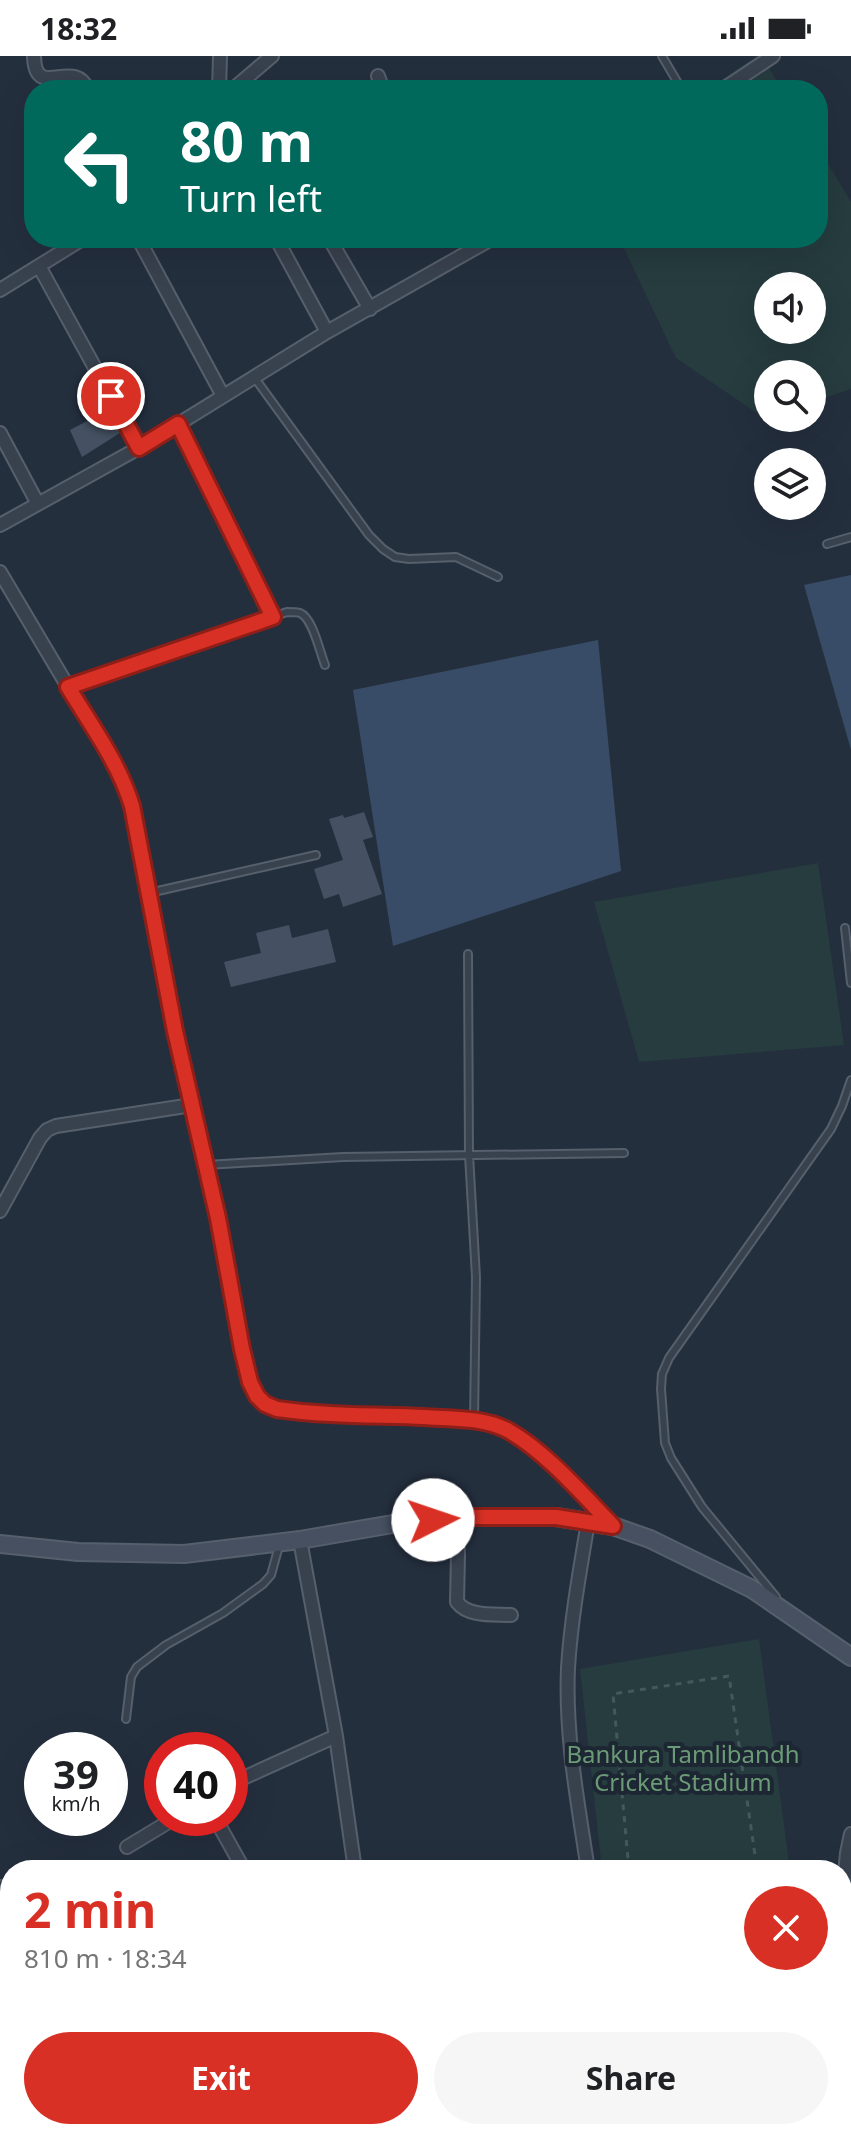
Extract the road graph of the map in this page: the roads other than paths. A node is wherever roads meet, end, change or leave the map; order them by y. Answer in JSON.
{"nodes":[{"id":1,"x":34,"y":56,"type":"edge"},
{"id":2,"x":220,"y":56,"type":"edge"},
{"id":3,"x":272,"y":56,"type":"edge"},
{"id":4,"x":662,"y":56,"type":"edge"},
{"id":5,"x":773,"y":56,"type":"edge"},
{"id":6,"x":378,"y":76,"type":"dead end"},
{"id":7,"x":84,"y":80,"type":"edge"},
{"id":8,"x":219,"y":80,"type":"edge"},
{"id":9,"x":244,"y":80,"type":"edge"},
{"id":10,"x":379,"y":80,"type":"edge"},
{"id":11,"x":676,"y":80,"type":"edge"},
{"id":12,"x":737,"y":80,"type":"edge"},
{"id":13,"x":68,"y":248,"type":"edge"},
{"id":14,"x":143,"y":248,"type":"edge"},
{"id":15,"x":281,"y":248,"type":"edge"},
{"id":16,"x":335,"y":248,"type":"edge"},
{"id":17,"x":476,"y":248,"type":"edge"},
{"id":18,"x":39,"y":266,"type":"junction"},
{"id":19,"x":0,"y":290,"type":"edge"},
{"id":20,"x":370,"y":309,"type":"junction"},
{"id":21,"x":327,"y":332,"type":"junction"},
{"id":22,"x":254,"y":377,"type":"junction"},
{"id":23,"x":223,"y":396,"type":"junction"},
{"id":24,"x":178,"y":424,"type":"junction"},
{"id":25,"x":0,"y":433,"type":"edge"},
{"id":26,"x":139,"y":448,"type":"junction"},
{"id":27,"x":38,"y":504,"type":"junction"},
{"id":28,"x":0,"y":525,"type":"edge"},
{"id":29,"x":851,"y":537,"type":"edge"},
{"id":30,"x":827,"y":544,"type":"dead end"},
{"id":31,"x":0,"y":572,"type":"edge"},
{"id":32,"x":498,"y":577,"type":"dead end"},
{"id":33,"x":273,"y":617,"type":"junction"},
{"id":34,"x":325,"y":665,"type":"dead end"},
{"id":35,"x":68,"y":687,"type":"junction"},
{"id":36,"x":316,"y":855,"type":"dead end"},
{"id":37,"x":149,"y":893,"type":"junction"},
{"id":38,"x":845,"y":928,"type":"dead end"},
{"id":39,"x":468,"y":954,"type":"dead end"},
{"id":40,"x":851,"y":983,"type":"edge"},
{"id":41,"x":851,"y":1080,"type":"edge"},
{"id":42,"x":192,"y":1105,"type":"junction"},
{"id":43,"x":624,"y":1153,"type":"dead end"},
{"id":44,"x":469,"y":1155,"type":"junction"},
{"id":45,"x":206,"y":1165,"type":"junction"},
{"id":46,"x":0,"y":1211,"type":"edge"},
{"id":47,"x":474,"y":1421,"type":"junction"},
{"id":48,"x":456,"y":1518,"type":"junction"},
{"id":49,"x":588,"y":1522,"type":"junction"},
{"id":50,"x":613,"y":1526,"type":"junction"},
{"id":51,"x":300,"y":1540,"type":"junction"},
{"id":52,"x":280,"y":1542,"type":"junction"},
{"id":53,"x":0,"y":1544,"type":"edge"},
{"id":54,"x":511,"y":1615,"type":"dead end"},
{"id":55,"x":791,"y":1616,"type":"junction"},
{"id":56,"x":851,"y":1657,"type":"edge"},
{"id":57,"x":126,"y":1719,"type":"dead end"},
{"id":58,"x":336,"y":1736,"type":"junction"},
{"id":59,"x":248,"y":1776,"type":"edge"},
{"id":60,"x":851,"y":1834,"type":"edge"},
{"id":61,"x":145,"y":1836,"type":"edge"},
{"id":62,"x":225,"y":1836,"type":"edge"},
{"id":63,"x":127,"y":1847,"type":"dead end"},
{"id":64,"x":238,"y":1860,"type":"edge"},
{"id":65,"x":354,"y":1860,"type":"edge"},
{"id":66,"x":587,"y":1860,"type":"edge"},
{"id":67,"x":846,"y":1860,"type":"edge"}],
"edges":[{"from":1,"to":7,"type":"street"},
{"from":2,"to":8,"type":"street"},
{"from":3,"to":9,"type":"street"},
{"from":4,"to":11,"type":"lane"},
{"from":5,"to":12,"type":"street"},
{"from":6,"to":10,"type":"street"},
{"from":13,"to":18,"type":"street"},
{"from":14,"to":23,"type":"street"},
{"from":15,"to":21,"type":"street"},
{"from":16,"to":20,"type":"street"},
{"from":17,"to":20,"type":"street"},
{"from":18,"to":19,"type":"street"},
{"from":18,"to":26,"type":"street"},
{"from":20,"to":21,"type":"street"},
{"from":21,"to":22,"type":"street"},
{"from":22,"to":23,"type":"street"},
{"from":22,"to":32,"type":"lane"},
{"from":23,"to":24,"type":"street"},
{"from":24,"to":26,"type":"street"},
{"from":24,"to":33,"type":"lane"},
{"from":25,"to":27,"type":"street"},
{"from":26,"to":27,"type":"street"},
{"from":27,"to":28,"type":"street"},
{"from":29,"to":30,"type":"lane"},
{"from":31,"to":35,"type":"street"},
{"from":33,"to":34,"type":"lane"},
{"from":33,"to":35,"type":"lane"},
{"from":35,"to":37,"type":"street"},
{"from":36,"to":37,"type":"lane"},
{"from":37,"to":42,"type":"street"},
{"from":38,"to":40,"type":"lane"},
{"from":39,"to":44,"type":"lane"},
{"from":41,"to":55,"type":"lane"},
{"from":42,"to":45,"type":"street"},
{"from":42,"to":46,"type":"street"},
{"from":43,"to":44,"type":"lane"},
{"from":44,"to":45,"type":"lane"},
{"from":44,"to":47,"type":"lane"},
{"from":45,"to":47,"type":"street"},
{"from":47,"to":50,"type":"street"},
{"from":48,"to":49,"type":"street"},
{"from":48,"to":51,"type":"street"},
{"from":48,"to":54,"type":"street"},
{"from":49,"to":50,"type":"street"},
{"from":49,"to":66,"type":"street"},
{"from":50,"to":55,"type":"street"},
{"from":51,"to":52,"type":"street"},
{"from":51,"to":58,"type":"street"},
{"from":52,"to":53,"type":"street"},
{"from":52,"to":57,"type":"lane"},
{"from":55,"to":56,"type":"street"},
{"from":58,"to":59,"type":"street"},
{"from":58,"to":65,"type":"street"},
{"from":60,"to":67,"type":"street"},
{"from":61,"to":63,"type":"street"},
{"from":62,"to":64,"type":"street"}]}
